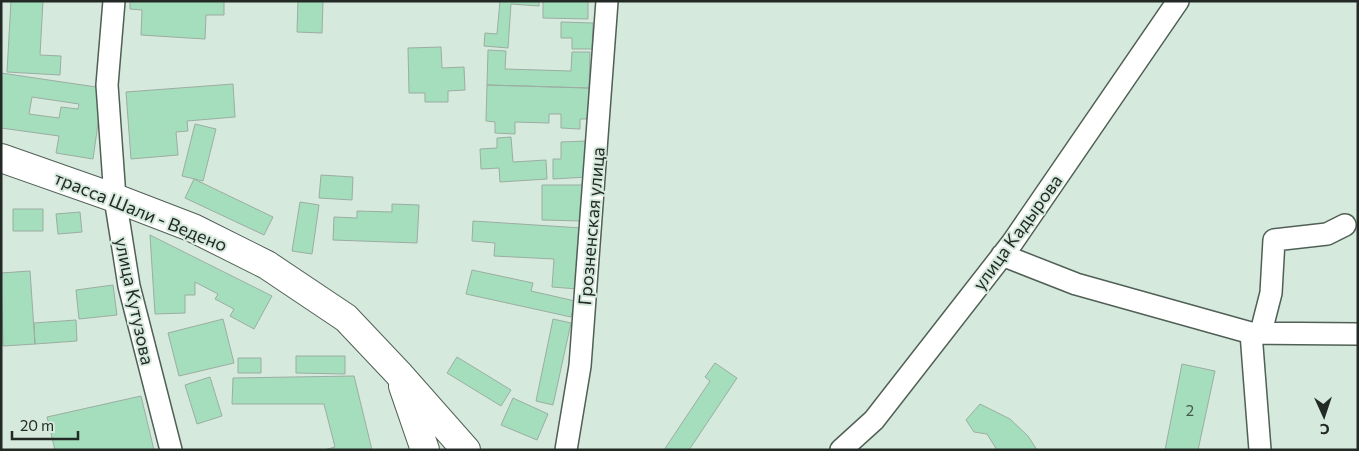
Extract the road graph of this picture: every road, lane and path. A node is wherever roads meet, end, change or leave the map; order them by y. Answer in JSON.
{"nodes":[{"id":1,"x":114,"y":1,"type":"edge"},
{"id":2,"x":607,"y":1,"type":"edge"},
{"id":3,"x":1178,"y":1,"type":"edge"},
{"id":4,"x":1,"y":158,"type":"edge"},
{"id":5,"x":115,"y":198,"type":"junction"},
{"id":6,"x":1345,"y":224,"type":"dead end"},
{"id":7,"x":1002,"y":255,"type":"junction"},
{"id":8,"x":1256,"y":333,"type":"junction"},
{"id":9,"x":1358,"y":334,"type":"edge"},
{"id":10,"x":398,"y":373,"type":"junction"},
{"id":11,"x":171,"y":450,"type":"edge"},
{"id":12,"x":426,"y":450,"type":"edge"},
{"id":13,"x":466,"y":450,"type":"edge"},
{"id":14,"x":566,"y":450,"type":"edge"},
{"id":15,"x":841,"y":450,"type":"edge"},
{"id":16,"x":1260,"y":450,"type":"edge"}],
"edges":[{"from":1,"to":5,"type":"street","name":"улица Кутузова"},
{"from":2,"to":14,"type":"street","name":"Грозненская улица"},
{"from":3,"to":7,"type":"street","name":"улица Кадырова"},
{"from":4,"to":5,"type":"main road","name":"трасса Шали - Ведено"},
{"from":5,"to":10,"type":"main road","name":"трасса Шали - Ведено"},
{"from":5,"to":11,"type":"street","name":"улица Кутузова"},
{"from":6,"to":8,"type":"street"},
{"from":7,"to":8,"type":"street"},
{"from":7,"to":15,"type":"street","name":"улица Кадырова"},
{"from":8,"to":9,"type":"street"},
{"from":8,"to":16,"type":"street"},
{"from":10,"to":12,"type":"main road","name":"трасса Шали - Ведено"},
{"from":10,"to":13,"type":"main road"}]}
